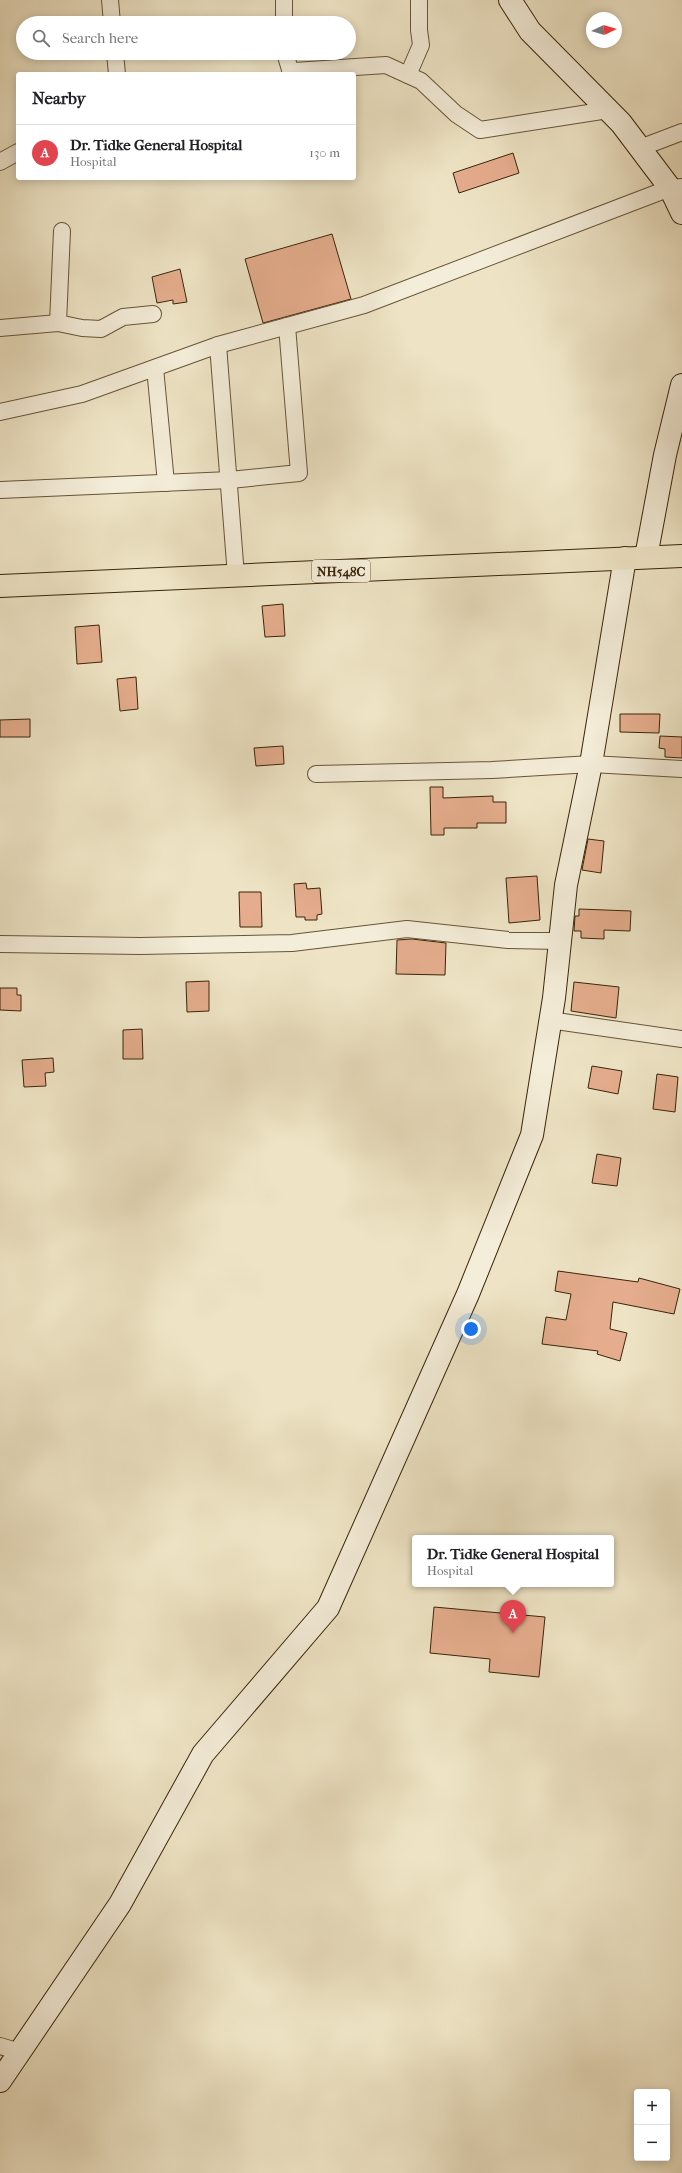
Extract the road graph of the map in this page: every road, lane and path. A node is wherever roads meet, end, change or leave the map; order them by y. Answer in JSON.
{"nodes":[{"id":1,"x":110,"y":0,"type":"edge"},
{"id":2,"x":284,"y":0,"type":"edge"},
{"id":3,"x":419,"y":0,"type":"edge"},
{"id":4,"x":510,"y":0,"type":"edge"},
{"id":5,"x":111,"y":16,"type":"edge"},
{"id":6,"x":284,"y":16,"type":"edge"},
{"id":7,"x":116,"y":60,"type":"edge"},
{"id":8,"x":287,"y":60,"type":"edge"},
{"id":9,"x":118,"y":72,"type":"edge"},
{"id":10,"x":290,"y":72,"type":"edge"},
{"id":11,"x":293,"y":72,"type":"edge"},
{"id":12,"x":408,"y":75,"type":"junction"},
{"id":13,"x":608,"y":110,"type":"junction"},
{"id":14,"x":682,"y":132,"type":"edge"},
{"id":15,"x":640,"y":148,"type":"junction"},
{"id":16,"x":16,"y":153,"type":"edge"},
{"id":17,"x":0,"y":162,"type":"edge"},
{"id":18,"x":676,"y":188,"type":"edge"},
{"id":19,"x":682,"y":213,"type":"edge"},
{"id":20,"x":62,"y":231,"type":"dead end"},
{"id":21,"x":153,"y":314,"type":"dead end"},
{"id":22,"x":58,"y":323,"type":"junction"},
{"id":23,"x":287,"y":326,"type":"junction"},
{"id":24,"x":0,"y":328,"type":"edge"},
{"id":25,"x":218,"y":344,"type":"junction"},
{"id":26,"x":155,"y":368,"type":"junction"},
{"id":27,"x":682,"y":385,"type":"edge"},
{"id":28,"x":0,"y":412,"type":"edge"},
{"id":29,"x":230,"y":480,"type":"junction"},
{"id":30,"x":166,"y":483,"type":"junction"},
{"id":31,"x":0,"y":490,"type":"edge"},
{"id":32,"x":682,"y":556,"type":"edge"},
{"id":33,"x":635,"y":558,"type":"junction"},
{"id":34,"x":236,"y":576,"type":"junction"},
{"id":35,"x":0,"y":586,"type":"edge"},
{"id":36,"x":591,"y":764,"type":"junction"},
{"id":37,"x":682,"y":769,"type":"edge"},
{"id":38,"x":316,"y":774,"type":"dead end"},
{"id":39,"x":560,"y":941,"type":"junction"},
{"id":40,"x":0,"y":944,"type":"edge"},
{"id":41,"x":549,"y":1020,"type":"junction"},
{"id":42,"x":682,"y":1039,"type":"edge"},
{"id":43,"x":10,"y":2049,"type":"edge"},
{"id":44,"x":0,"y":2081,"type":"edge"}],
"edges":[{"from":1,"to":5,"type":"street"},
{"from":2,"to":6,"type":"street"},
{"from":3,"to":12,"type":"street"},
{"from":4,"to":13,"type":"street"},
{"from":7,"to":9,"type":"street"},
{"from":8,"to":10,"type":"street"},
{"from":11,"to":12,"type":"street"},
{"from":12,"to":13,"type":"street"},
{"from":13,"to":15,"type":"street"},
{"from":14,"to":15,"type":"street"},
{"from":15,"to":18,"type":"street"},
{"from":16,"to":17,"type":"street"},
{"from":18,"to":19,"type":"street"},
{"from":18,"to":23,"type":"street"},
{"from":20,"to":22,"type":"street"},
{"from":21,"to":22,"type":"street"},
{"from":22,"to":24,"type":"street"},
{"from":23,"to":25,"type":"street"},
{"from":23,"to":29,"type":"street"},
{"from":25,"to":26,"type":"street"},
{"from":25,"to":29,"type":"street"},
{"from":26,"to":28,"type":"street"},
{"from":26,"to":30,"type":"street"},
{"from":27,"to":33,"type":"street"},
{"from":29,"to":30,"type":"street"},
{"from":29,"to":34,"type":"street"},
{"from":30,"to":31,"type":"street"},
{"from":32,"to":33,"type":"highway","number":"NH548C"},
{"from":33,"to":34,"type":"highway","number":"NH548C"},
{"from":33,"to":36,"type":"street"},
{"from":34,"to":35,"type":"highway","number":"NH548C"},
{"from":36,"to":37,"type":"street"},
{"from":36,"to":38,"type":"street"},
{"from":36,"to":39,"type":"street"},
{"from":39,"to":40,"type":"street"},
{"from":39,"to":41,"type":"street"},
{"from":41,"to":42,"type":"street"},
{"from":41,"to":43,"type":"street"},
{"from":43,"to":44,"type":"street"}]}
